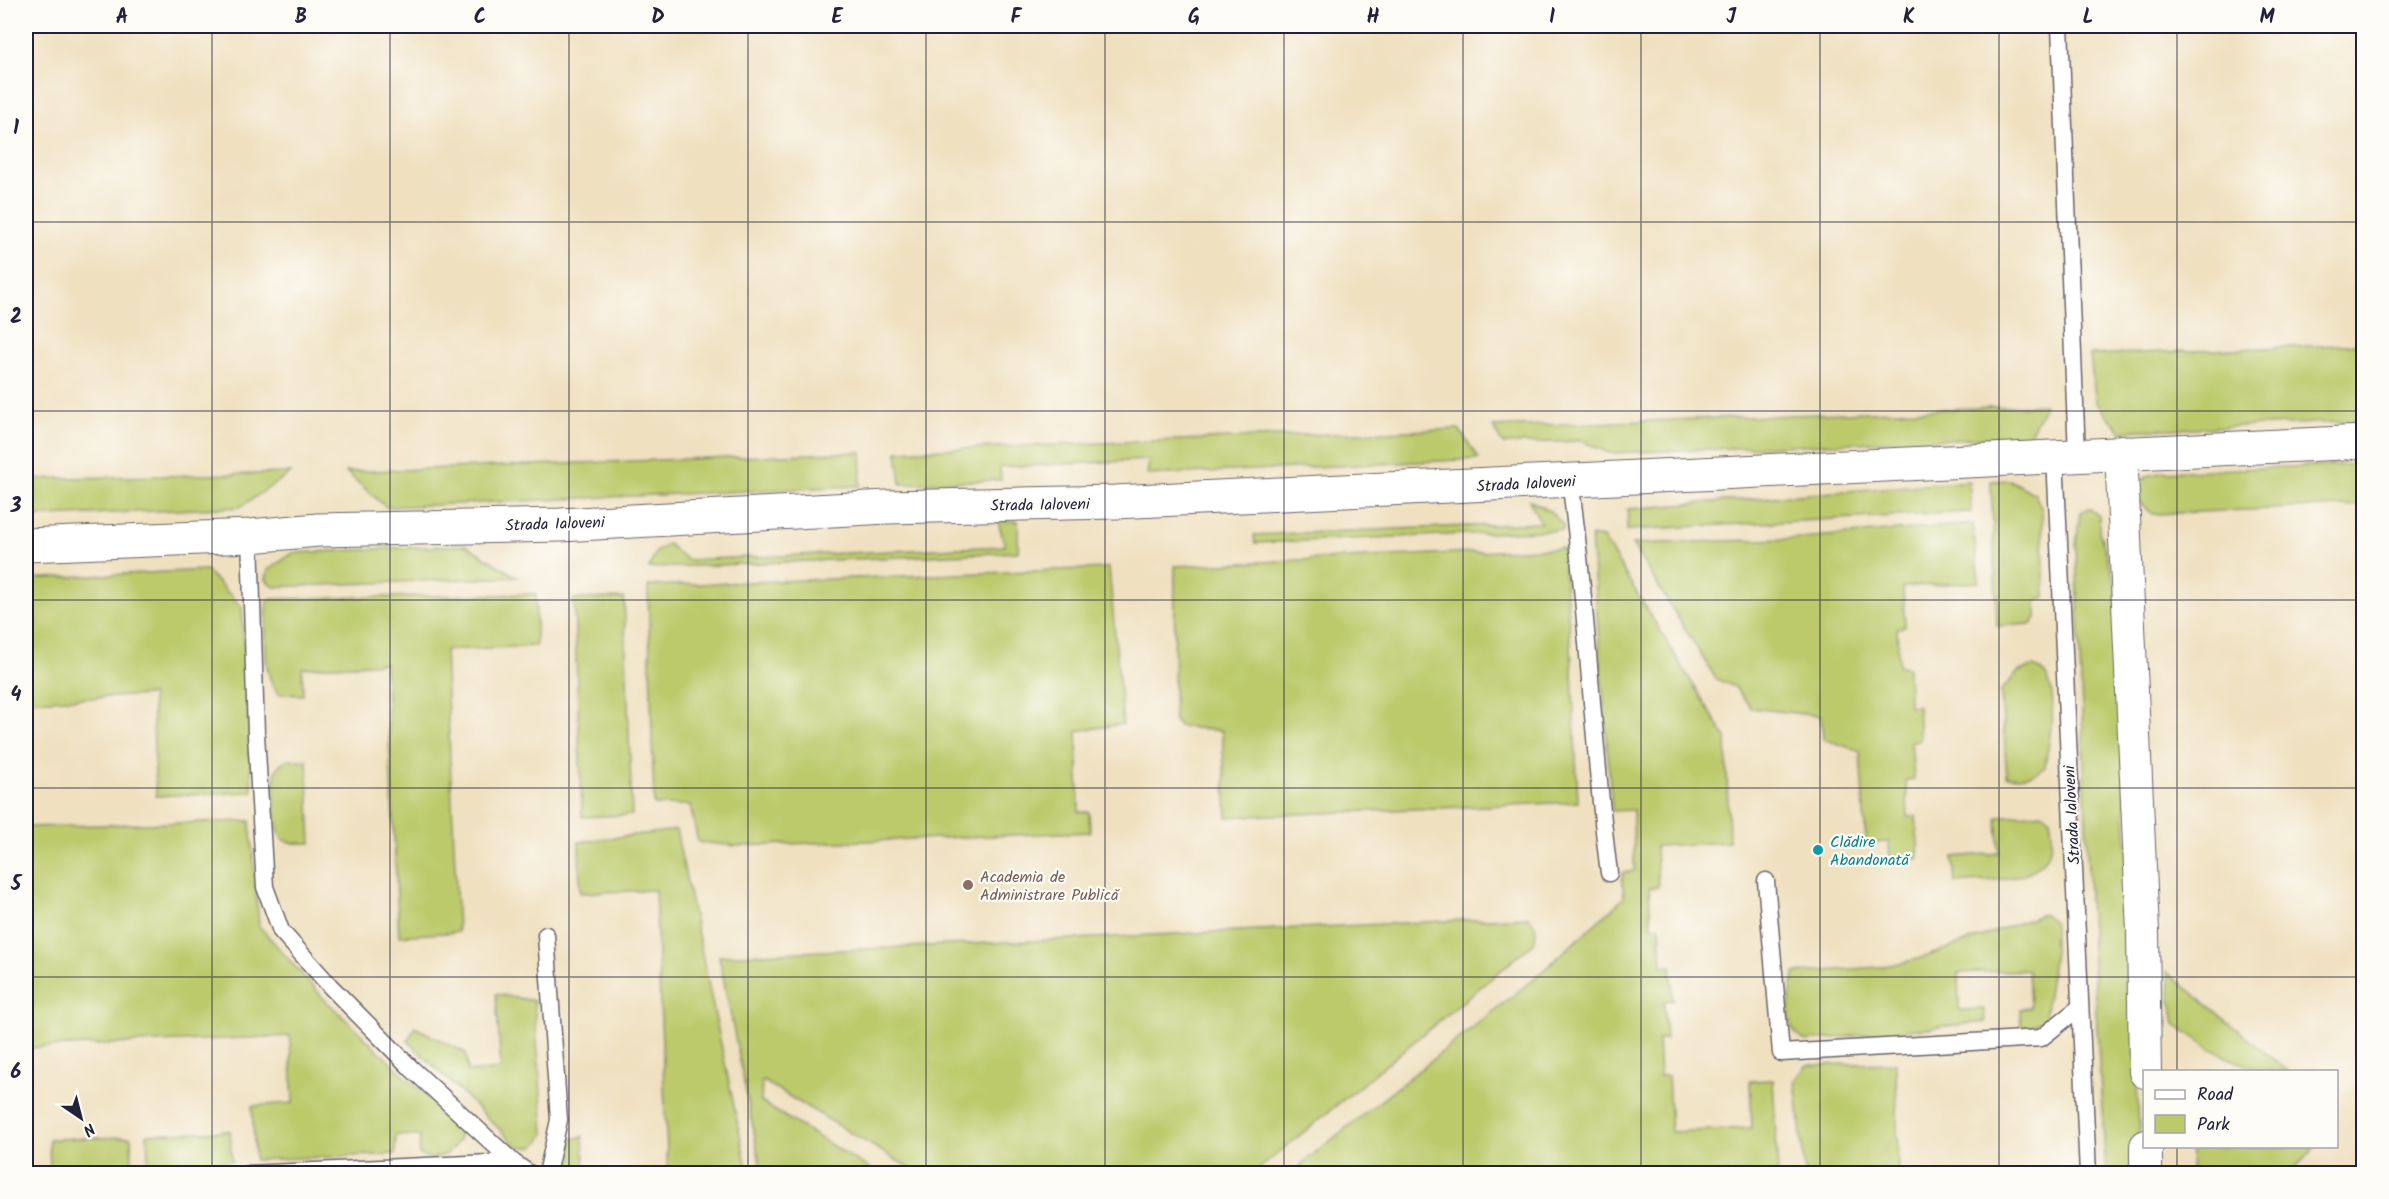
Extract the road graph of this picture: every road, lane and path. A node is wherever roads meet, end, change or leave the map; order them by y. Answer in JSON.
{"nodes":[{"id":1,"x":2060,"y":26,"type":"edge"},
{"id":2,"x":2364,"y":442,"type":"edge"},
{"id":3,"x":2121,"y":452,"type":"junction"},
{"id":4,"x":2066,"y":455,"type":"junction"},
{"id":5,"x":1570,"y":480,"type":"junction"},
{"id":6,"x":250,"y":536,"type":"junction"},
{"id":7,"x":26,"y":546,"type":"edge"},
{"id":8,"x":1609,"y":873,"type":"dead end"},
{"id":9,"x":1766,"y":881,"type":"dead end"},
{"id":10,"x":546,"y":936,"type":"dead end"},
{"id":11,"x":2080,"y":1007,"type":"junction"},
{"id":12,"x":2145,"y":1070,"type":"edge"},
{"id":13,"x":2146,"y":1148,"type":"edge"},
{"id":14,"x":513,"y":1162,"type":"junction"},
{"id":15,"x":248,"y":1173,"type":"edge"},
{"id":16,"x":270,"y":1173,"type":"edge"},
{"id":17,"x":530,"y":1173,"type":"edge"},
{"id":18,"x":547,"y":1173,"type":"edge"},
{"id":19,"x":2088,"y":1173,"type":"edge"},
{"id":20,"x":2146,"y":1173,"type":"edge"}],
"edges":[{"from":1,"to":4,"type":"lane"},
{"from":2,"to":3,"type":"street","name":"Strada Ialoveni"},
{"from":3,"to":4,"type":"street","name":"Strada Ialoveni"},
{"from":3,"to":12,"type":"street"},
{"from":4,"to":5,"type":"street","name":"Strada Ialoveni"},
{"from":4,"to":11,"type":"lane","name":"Strada Ialoveni"},
{"from":5,"to":6,"type":"street","name":"Strada Ialoveni"},
{"from":5,"to":8,"type":"lane"},
{"from":6,"to":7,"type":"street","name":"Strada Ialoveni"},
{"from":6,"to":14,"type":"lane"},
{"from":9,"to":11,"type":"lane"},
{"from":10,"to":18,"type":"lane"},
{"from":11,"to":19,"type":"lane","name":"Strada Ialoveni"},
{"from":13,"to":20,"type":"street"},
{"from":14,"to":16,"type":"lane"},
{"from":14,"to":17,"type":"lane"},
{"from":15,"to":16,"type":"lane"}]}
